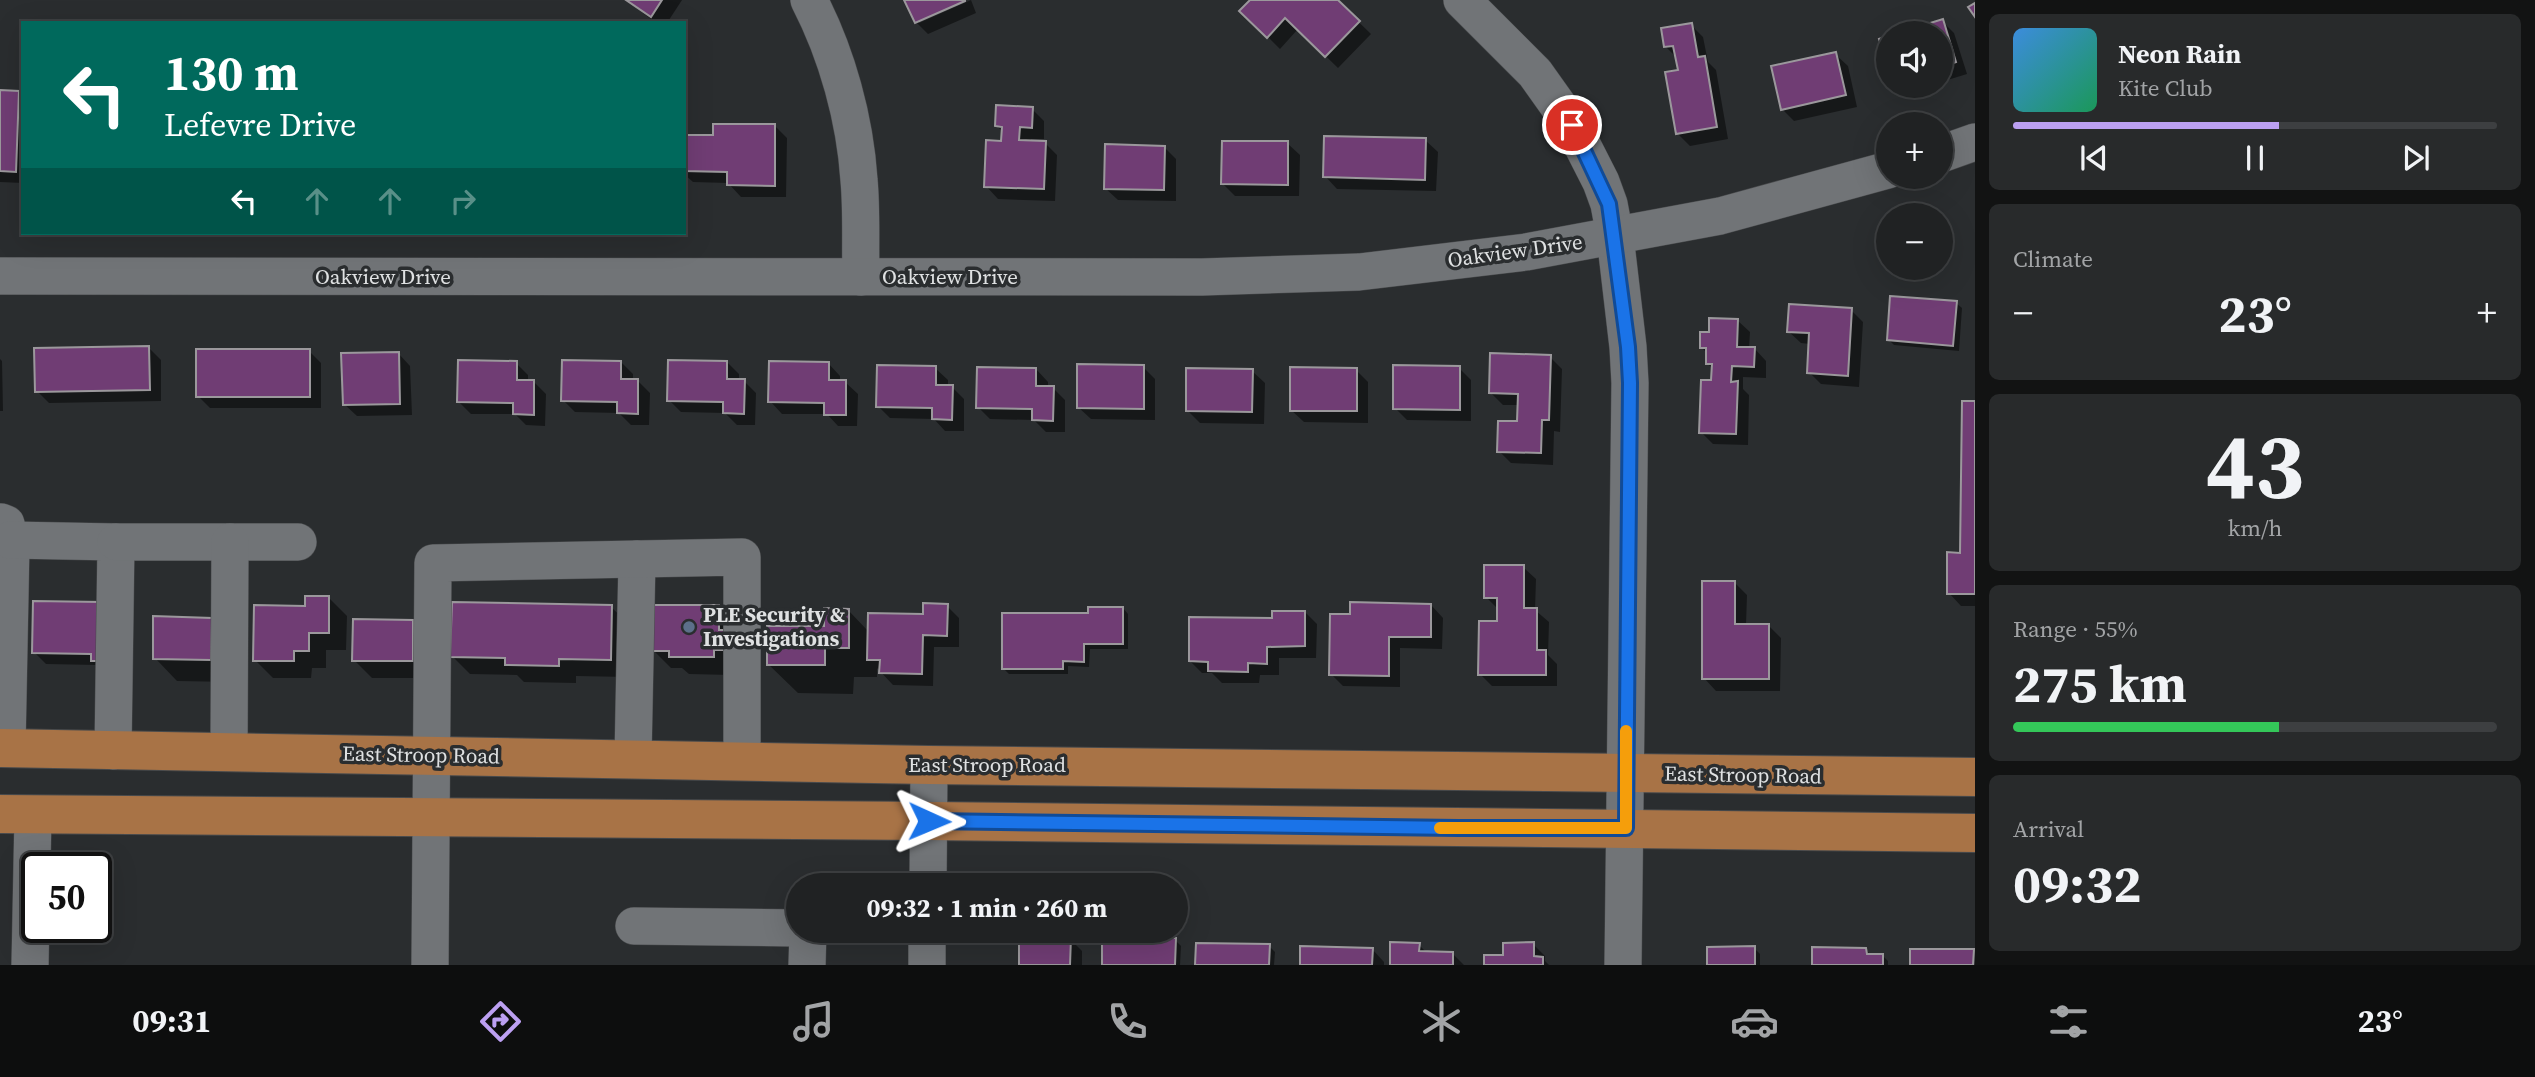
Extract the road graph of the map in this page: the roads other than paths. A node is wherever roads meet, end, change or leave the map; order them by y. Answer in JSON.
{"nodes":[{"id":1,"x":809,"y":0,"type":"edge"},
{"id":2,"x":1462,"y":0,"type":"edge"},
{"id":3,"x":1975,"y":142,"type":"edge"},
{"id":4,"x":1953,"y":150,"type":"edge"},
{"id":5,"x":1876,"y":173,"type":"edge"},
{"id":6,"x":1615,"y":236,"type":"junction"},
{"id":7,"x":0,"y":276,"type":"edge"},
{"id":8,"x":861,"y":277,"type":"junction"},
{"id":9,"x":5,"y":531,"type":"edge"},
{"id":10,"x":116,"y":542,"type":"junction"},
{"id":11,"x":230,"y":542,"type":"junction"},
{"id":12,"x":299,"y":542,"type":"dead end"},
{"id":13,"x":637,"y":559,"type":"junction"},
{"id":14,"x":4,"y":748,"type":"edge"},
{"id":15,"x":113,"y":751,"type":"junction"},
{"id":16,"x":229,"y":752,"type":"junction"},
{"id":17,"x":433,"y":755,"type":"junction"},
{"id":18,"x":633,"y":758,"type":"junction"},
{"id":19,"x":742,"y":761,"type":"junction"},
{"id":20,"x":929,"y":765,"type":"junction"},
{"id":21,"x":1627,"y":773,"type":"junction"},
{"id":22,"x":1975,"y":777,"type":"edge"},
{"id":23,"x":16,"y":814,"type":"edge"},
{"id":24,"x":432,"y":818,"type":"junction"},
{"id":25,"x":929,"y":821,"type":"junction"},
{"id":26,"x":1626,"y":828,"type":"junction"},
{"id":27,"x":1975,"y":833,"type":"edge"},
{"id":28,"x":928,"y":873,"type":"edge"},
{"id":29,"x":634,"y":926,"type":"dead end"},
{"id":30,"x":786,"y":929,"type":"edge"},
{"id":31,"x":808,"y":943,"type":"edge"},
{"id":32,"x":927,"y":943,"type":"edge"},
{"id":33,"x":30,"y":965,"type":"edge"},
{"id":34,"x":430,"y":965,"type":"edge"},
{"id":35,"x":807,"y":965,"type":"edge"},
{"id":36,"x":927,"y":965,"type":"edge"},
{"id":37,"x":1623,"y":965,"type":"edge"}],
"edges":[{"from":1,"to":8,"type":"street"},
{"from":2,"to":6,"type":"street"},
{"from":3,"to":4,"type":"street"},
{"from":5,"to":6,"type":"street","name":"Oakview Drive"},
{"from":6,"to":8,"type":"street","name":"Oakview Drive"},
{"from":6,"to":21,"type":"street"},
{"from":7,"to":8,"type":"street","name":"Oakview Drive"},
{"from":9,"to":10,"type":"street"},
{"from":9,"to":14,"type":"street"},
{"from":10,"to":11,"type":"street"},
{"from":10,"to":15,"type":"street"},
{"from":11,"to":12,"type":"street"},
{"from":11,"to":16,"type":"street"},
{"from":13,"to":17,"type":"street"},
{"from":13,"to":18,"type":"street"},
{"from":13,"to":19,"type":"street"},
{"from":14,"to":15,"type":"main road","name":"East Stroop Road"},
{"from":15,"to":16,"type":"main road","name":"East Stroop Road"},
{"from":16,"to":17,"type":"main road","name":"East Stroop Road"},
{"from":17,"to":18,"type":"main road","name":"East Stroop Road"},
{"from":17,"to":24,"type":"street"},
{"from":18,"to":19,"type":"main road","name":"East Stroop Road"},
{"from":19,"to":20,"type":"main road","name":"East Stroop Road"},
{"from":20,"to":21,"type":"main road","name":"East Stroop Road"},
{"from":20,"to":25,"type":"street"},
{"from":21,"to":22,"type":"main road","name":"East Stroop Road"},
{"from":21,"to":26,"type":"street"},
{"from":23,"to":24,"type":"main road"},
{"from":23,"to":33,"type":"street"},
{"from":24,"to":25,"type":"main road"},
{"from":24,"to":34,"type":"street"},
{"from":25,"to":26,"type":"main road"},
{"from":25,"to":28,"type":"street"},
{"from":26,"to":27,"type":"main road"},
{"from":26,"to":37,"type":"street"},
{"from":29,"to":30,"type":"street"},
{"from":31,"to":35,"type":"street"},
{"from":32,"to":36,"type":"street"}]}
